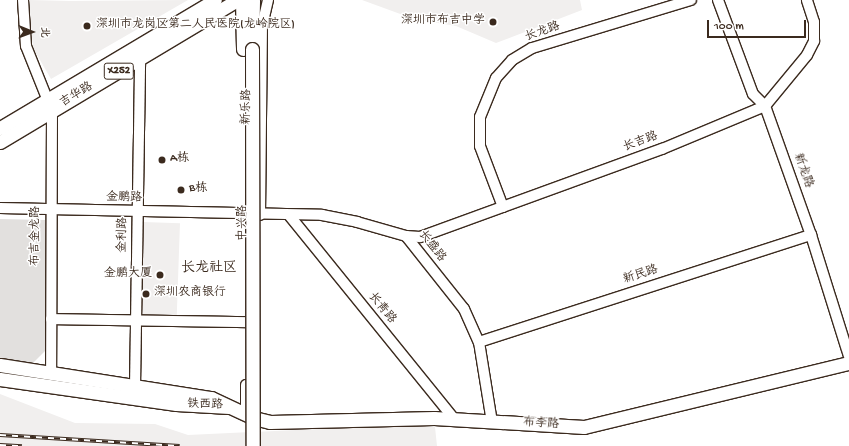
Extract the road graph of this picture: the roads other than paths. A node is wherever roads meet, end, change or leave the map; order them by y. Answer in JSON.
{"nodes":[{"id":1,"x":23,"y":0,"type":"edge"},
{"id":2,"x":215,"y":0,"type":"edge"},
{"id":3,"x":237,"y":0,"type":"edge"},
{"id":4,"x":242,"y":0,"type":"edge"},
{"id":5,"x":253,"y":0,"type":"edge"},
{"id":6,"x":268,"y":0,"type":"edge"},
{"id":7,"x":690,"y":0,"type":"edge"},
{"id":8,"x":718,"y":0,"type":"edge"},
{"id":9,"x":808,"y":0,"type":"edge"},
{"id":10,"x":248,"y":49,"type":"junction"},
{"id":11,"x":140,"y":59,"type":"junction"},
{"id":12,"x":49,"y":105,"type":"junction"},
{"id":13,"x":765,"y":106,"type":"junction"},
{"id":14,"x":0,"y":128,"type":"edge"},
{"id":15,"x":0,"y":142,"type":"edge"},
{"id":16,"x":502,"y":207,"type":"junction"},
{"id":17,"x":0,"y":208,"type":"edge"},
{"id":18,"x":50,"y":210,"type":"junction"},
{"id":19,"x":137,"y":212,"type":"junction"},
{"id":20,"x":253,"y":215,"type":"junction"},
{"id":21,"x":289,"y":215,"type":"junction"},
{"id":22,"x":812,"y":235,"type":"junction"},
{"id":23,"x":406,"y":236,"type":"junction"},
{"id":24,"x":51,"y":319,"type":"junction"},
{"id":25,"x":136,"y":320,"type":"junction"},
{"id":26,"x":246,"y":322,"type":"junction"},
{"id":27,"x":479,"y":342,"type":"junction"},
{"id":28,"x":849,"y":356,"type":"edge"},
{"id":29,"x":849,"y":363,"type":"edge"},
{"id":30,"x":0,"y":365,"type":"edge"},
{"id":31,"x":51,"y":374,"type":"junction"},
{"id":32,"x":0,"y":379,"type":"edge"},
{"id":33,"x":134,"y":387,"type":"junction"},
{"id":34,"x":118,"y":391,"type":"junction"},
{"id":35,"x":229,"y":407,"type":"junction"},
{"id":36,"x":249,"y":416,"type":"junction"},
{"id":37,"x":454,"y":419,"type":"junction"},
{"id":38,"x":492,"y":422,"type":"junction"},
{"id":39,"x":245,"y":446,"type":"edge"},
{"id":40,"x":253,"y":446,"type":"edge"}],
"edges":[{"from":1,"to":12,"type":"street"},
{"from":2,"to":12,"type":"main road","name":"吉华路","number":"X252"},
{"from":3,"to":11,"type":"main road","name":"吉华路","number":"X252"},
{"from":4,"to":10,"type":"main road","name":"中兴路"},
{"from":5,"to":10,"type":"main road","name":"中兴路"},
{"from":6,"to":20,"type":"street","name":"新乐路"},
{"from":7,"to":16,"type":"street","name":"长龙路"},
{"from":8,"to":13,"type":"street","name":"新龙路"},
{"from":9,"to":13,"type":"street","name":"长吉路"},
{"from":10,"to":39,"type":"main road","name":"中兴路"},
{"from":10,"to":40,"type":"main road","name":"中兴路","bridge":true},
{"from":11,"to":12,"type":"main road","name":"吉华路","number":"X252"},
{"from":11,"to":19,"type":"street","name":"金利路"},
{"from":12,"to":14,"type":"main road","name":"吉华路","number":"X252"},
{"from":12,"to":15,"type":"main road","name":"吉华路","number":"X252"},
{"from":12,"to":18,"type":"street","name":"布吉金龙路"},
{"from":13,"to":16,"type":"street","name":"长吉路"},
{"from":13,"to":22,"type":"street","name":"新龙路"},
{"from":16,"to":23,"type":"street","name":"长吉路"},
{"from":17,"to":18,"type":"street","name":"金鹏路"},
{"from":18,"to":19,"type":"street","name":"金鹏路"},
{"from":18,"to":24,"type":"street","name":"布吉金龙路"},
{"from":19,"to":20,"type":"street","name":"金鹏路"},
{"from":19,"to":25,"type":"street","name":"金利路"},
{"from":20,"to":21,"type":"street","name":"长盛路"},
{"from":20,"to":26,"type":"street"},
{"from":20,"to":36,"type":"street"},
{"from":21,"to":23,"type":"street","name":"长盛路"},
{"from":21,"to":37,"type":"street","name":"长青路"},
{"from":22,"to":27,"type":"street","name":"新民路"},
{"from":22,"to":28,"type":"street","name":"新龙路"},
{"from":23,"to":27,"type":"street","name":"长盛路"},
{"from":24,"to":25,"type":"street"},
{"from":24,"to":31,"type":"street","name":"布吉金龙路"},
{"from":25,"to":26,"type":"street"},
{"from":25,"to":33,"type":"street","name":"金利路"},
{"from":26,"to":36,"type":"street"},
{"from":27,"to":38,"type":"street","name":"长盛路"},
{"from":29,"to":38,"type":"main road","name":"布李路"},
{"from":30,"to":31,"type":"main road","name":"铁西路"},
{"from":31,"to":34,"type":"main road","name":"铁西路"},
{"from":32,"to":34,"type":"main road","name":"铁西路"},
{"from":33,"to":34,"type":"main road","name":"铁西路"},
{"from":33,"to":35,"type":"main road","name":"铁西路"},
{"from":34,"to":35,"type":"main road","name":"铁西路"},
{"from":35,"to":36,"type":"main road","name":"布李路"},
{"from":36,"to":37,"type":"main road","name":"布李路"},
{"from":37,"to":38,"type":"main road","name":"布李路"}]}
